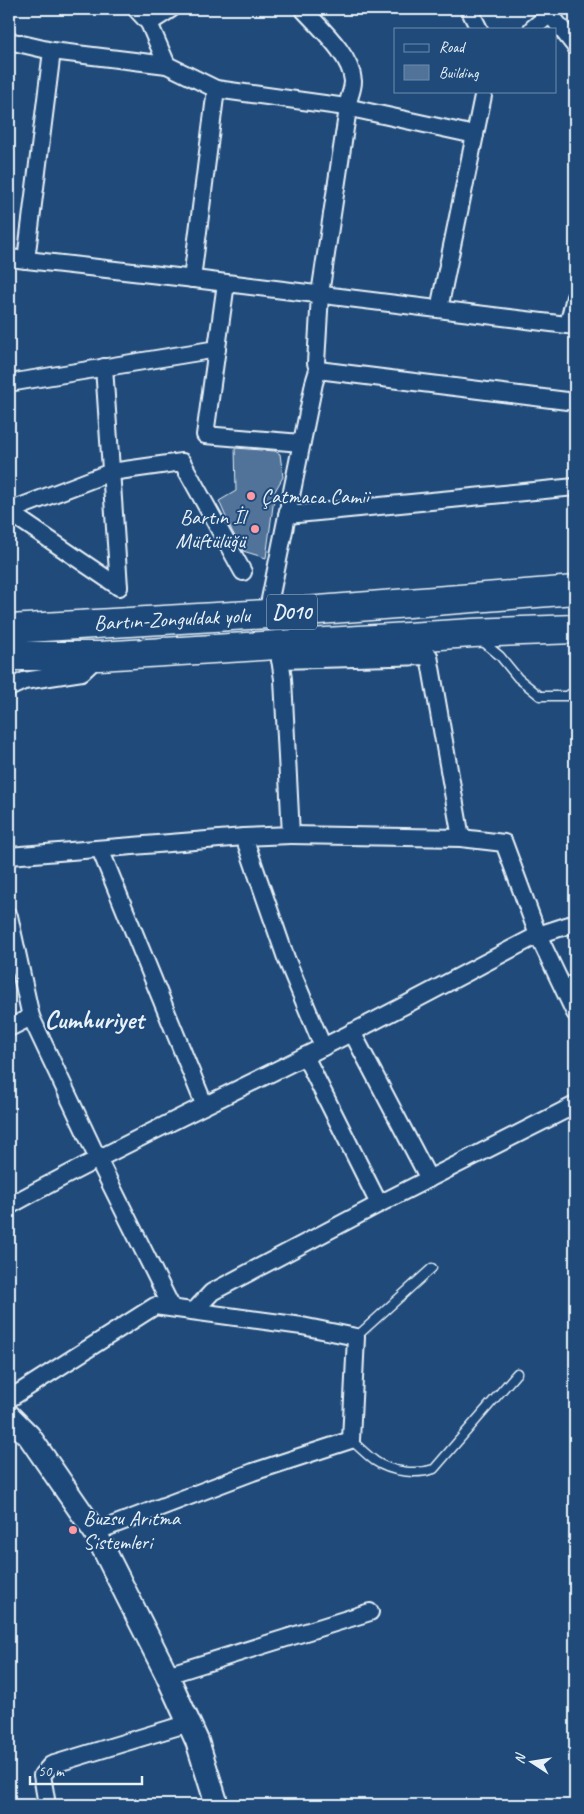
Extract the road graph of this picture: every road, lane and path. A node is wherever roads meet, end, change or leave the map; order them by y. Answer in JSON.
{"nodes":[{"id":1,"x":136,"y":9,"type":"edge"},
{"id":2,"x":171,"y":9,"type":"edge"},
{"id":3,"x":304,"y":9,"type":"edge"},
{"id":4,"x":468,"y":9,"type":"edge"},
{"id":5,"x":553,"y":11,"type":"edge"},
{"id":6,"x":149,"y":23,"type":"junction"},
{"id":7,"x":478,"y":28,"type":"edge"},
{"id":8,"x":533,"y":28,"type":"edge"},
{"id":9,"x":9,"y":41,"type":"edge"},
{"id":10,"x":575,"y":46,"type":"edge"},
{"id":11,"x":52,"y":51,"type":"junction"},
{"id":12,"x":167,"y":66,"type":"junction"},
{"id":13,"x":216,"y":89,"type":"junction"},
{"id":14,"x":484,"y":92,"type":"edge"},
{"id":15,"x":346,"y":106,"type":"junction"},
{"id":16,"x":475,"y":135,"type":"junction"},
{"id":17,"x":9,"y":258,"type":"edge"},
{"id":18,"x":26,"y":260,"type":"junction"},
{"id":19,"x":192,"y":279,"type":"junction"},
{"id":20,"x":226,"y":283,"type":"junction"},
{"id":21,"x":320,"y":294,"type":"junction"},
{"id":22,"x":575,"y":298,"type":"edge"},
{"id":23,"x":439,"y":309,"type":"junction"},
{"id":24,"x":572,"y":325,"type":"edge"},
{"id":25,"x":217,"y":349,"type":"junction"},
{"id":26,"x":104,"y":367,"type":"junction"},
{"id":27,"x":318,"y":370,"type":"junction"},
{"id":28,"x":9,"y":383,"type":"edge"},
{"id":29,"x":575,"y":402,"type":"edge"},
{"id":30,"x":302,"y":443,"type":"junction"},
{"id":31,"x":111,"y":472,"type":"junction"},
{"id":32,"x":575,"y":487,"type":"edge"},
{"id":33,"x":9,"y":511,"type":"edge"},
{"id":34,"x":287,"y":515,"type":"junction"},
{"id":35,"x":243,"y":572,"type":"dead end"},
{"id":36,"x":575,"y":590,"type":"edge"},
{"id":37,"x":267,"y":614,"type":"junction"},
{"id":38,"x":9,"y":629,"type":"edge"},
{"id":39,"x":575,"y":629,"type":"edge"},
{"id":40,"x":473,"y":633,"type":"junction"},
{"id":41,"x":279,"y":652,"type":"junction"},
{"id":42,"x":9,"y":656,"type":"edge"},
{"id":43,"x":100,"y":656,"type":"junction"},
{"id":44,"x":9,"y":688,"type":"edge"},
{"id":45,"x":575,"y":691,"type":"edge"},
{"id":46,"x":290,"y":835,"type":"junction"},
{"id":47,"x":244,"y":837,"type":"junction"},
{"id":48,"x":461,"y":838,"type":"junction"},
{"id":49,"x":100,"y":849,"type":"junction"},
{"id":50,"x":9,"y":856,"type":"edge"},
{"id":51,"x":9,"y":916,"type":"edge"},
{"id":52,"x":575,"y":923,"type":"edge"},
{"id":53,"x":538,"y":935,"type":"junction"},
{"id":54,"x":575,"y":1013,"type":"edge"},
{"id":55,"x":31,"y":1017,"type":"junction"},
{"id":56,"x":9,"y":1028,"type":"edge"},
{"id":57,"x":352,"y":1032,"type":"junction"},
{"id":58,"x":323,"y":1047,"type":"junction"},
{"id":59,"x":305,"y":1056,"type":"junction"},
{"id":60,"x":204,"y":1104,"type":"junction"},
{"id":61,"x":575,"y":1105,"type":"edge"},
{"id":62,"x":98,"y":1159,"type":"junction"},
{"id":63,"x":429,"y":1179,"type":"junction"},
{"id":64,"x":379,"y":1204,"type":"junction"},
{"id":65,"x":9,"y":1206,"type":"edge"},
{"id":66,"x":432,"y":1268,"type":"dead end"},
{"id":67,"x":172,"y":1308,"type":"junction"},
{"id":68,"x":194,"y":1312,"type":"junction"},
{"id":69,"x":356,"y":1337,"type":"junction"},
{"id":70,"x":517,"y":1373,"type":"dead end"},
{"id":71,"x":9,"y":1399,"type":"edge"},
{"id":72,"x":9,"y":1416,"type":"edge"},
{"id":73,"x":351,"y":1440,"type":"junction"},
{"id":74,"x":95,"y":1532,"type":"junction"},
{"id":75,"x":370,"y":1612,"type":"dead end"},
{"id":76,"x":167,"y":1675,"type":"junction"},
{"id":77,"x":189,"y":1723,"type":"junction"},
{"id":78,"x":47,"y":1805,"type":"edge"},
{"id":79,"x":217,"y":1805,"type":"edge"}],
"edges":[{"from":1,"to":6,"type":"street"},
{"from":2,"to":6,"type":"street"},
{"from":3,"to":15,"type":"street"},
{"from":4,"to":7,"type":"street"},
{"from":5,"to":8,"type":"street"},
{"from":5,"to":10,"type":"street"},
{"from":6,"to":12,"type":"street"},
{"from":9,"to":11,"type":"street"},
{"from":11,"to":12,"type":"street"},
{"from":11,"to":18,"type":"street"},
{"from":12,"to":13,"type":"street"},
{"from":13,"to":15,"type":"street"},
{"from":13,"to":19,"type":"street"},
{"from":14,"to":16,"type":"street"},
{"from":15,"to":16,"type":"street"},
{"from":15,"to":21,"type":"street"},
{"from":16,"to":23,"type":"street"},
{"from":17,"to":18,"type":"street"},
{"from":18,"to":19,"type":"street"},
{"from":19,"to":20,"type":"street"},
{"from":20,"to":21,"type":"street"},
{"from":20,"to":25,"type":"street"},
{"from":21,"to":23,"type":"street"},
{"from":21,"to":27,"type":"street"},
{"from":22,"to":24,"type":"street"},
{"from":23,"to":24,"type":"street"},
{"from":25,"to":26,"type":"street"},
{"from":25,"to":30,"type":"street"},
{"from":26,"to":28,"type":"street"},
{"from":26,"to":31,"type":"street"},
{"from":27,"to":29,"type":"street"},
{"from":27,"to":30,"type":"street"},
{"from":30,"to":34,"type":"street"},
{"from":31,"to":33,"type":"street"},
{"from":31,"to":33,"type":"street"},
{"from":31,"to":35,"type":"street"},
{"from":32,"to":34,"type":"street"},
{"from":34,"to":37,"type":"street"},
{"from":36,"to":37,"type":"highway","name":"Bartın-Zonguldak yolu","number":"D010"},
{"from":37,"to":38,"type":"highway","name":"Bartın-Zonguldak yolu","number":"D010"},
{"from":39,"to":40,"type":"highway","name":"Bartın-Zonguldak yolu","number":"D010"},
{"from":40,"to":41,"type":"highway","name":"Bartın-Zonguldak yolu","number":"D010"},
{"from":40,"to":45,"type":"lane"},
{"from":41,"to":43,"type":"highway","name":"Bartın-Zonguldak yolu","number":"D010"},
{"from":41,"to":46,"type":"street"},
{"from":41,"to":48,"type":"street"},
{"from":42,"to":43,"type":"highway","name":"Bartın-Zonguldak yolu","number":"D010"},
{"from":43,"to":44,"type":"street"},
{"from":46,"to":47,"type":"street"},
{"from":46,"to":48,"type":"street"},
{"from":47,"to":49,"type":"street"},
{"from":47,"to":58,"type":"street"},
{"from":48,"to":53,"type":"street"},
{"from":49,"to":50,"type":"street"},
{"from":49,"to":60,"type":"street"},
{"from":51,"to":55,"type":"street"},
{"from":52,"to":53,"type":"street"},
{"from":53,"to":54,"type":"street"},
{"from":53,"to":57,"type":"street"},
{"from":55,"to":56,"type":"street"},
{"from":55,"to":62,"type":"street"},
{"from":57,"to":58,"type":"street"},
{"from":57,"to":63,"type":"street"},
{"from":58,"to":59,"type":"street"},
{"from":59,"to":60,"type":"street"},
{"from":59,"to":64,"type":"street"},
{"from":60,"to":62,"type":"street"},
{"from":61,"to":63,"type":"street"},
{"from":62,"to":65,"type":"street"},
{"from":62,"to":67,"type":"street"},
{"from":63,"to":64,"type":"street"},
{"from":64,"to":68,"type":"street"},
{"from":66,"to":69,"type":"lane"},
{"from":67,"to":68,"type":"street"},
{"from":67,"to":71,"type":"street"},
{"from":68,"to":69,"type":"street"},
{"from":69,"to":73,"type":"street"},
{"from":70,"to":73,"type":"lane"},
{"from":72,"to":74,"type":"main road"},
{"from":73,"to":74,"type":"street"},
{"from":74,"to":76,"type":"main road"},
{"from":75,"to":76,"type":"street"},
{"from":76,"to":77,"type":"main road"},
{"from":77,"to":78,"type":"street"},
{"from":77,"to":79,"type":"main road"}]}
